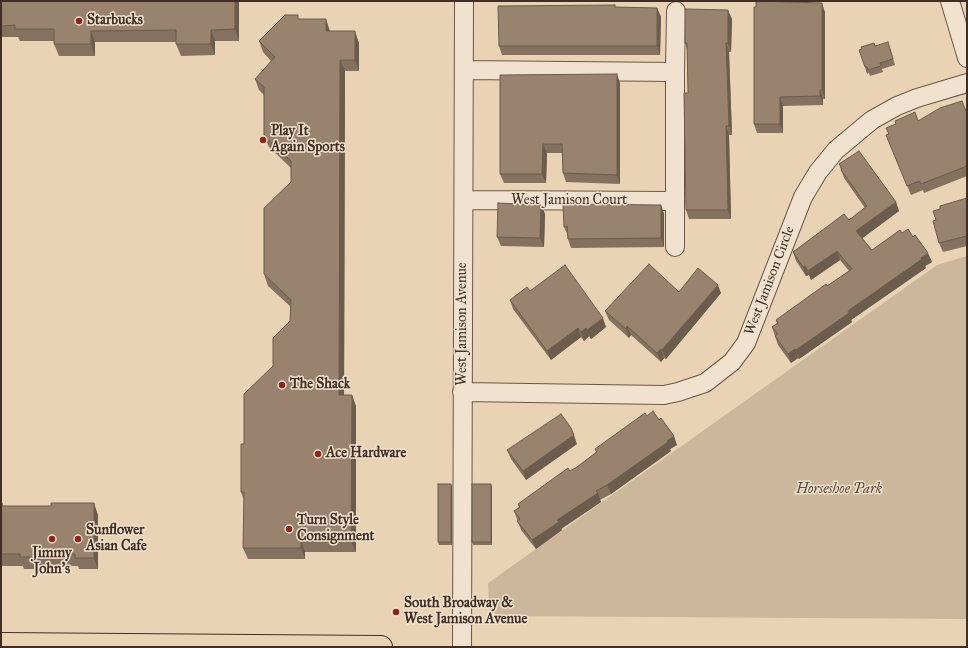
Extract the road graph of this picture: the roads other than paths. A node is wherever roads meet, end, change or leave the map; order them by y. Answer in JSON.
{"nodes":[{"id":1,"x":464,"y":1,"type":"edge"},
{"id":2,"x":950,"y":1,"type":"edge"},
{"id":3,"x":676,"y":11,"type":"dead end"},
{"id":4,"x":967,"y":58,"type":"edge"},
{"id":5,"x":464,"y":70,"type":"junction"},
{"id":6,"x":674,"y":72,"type":"junction"},
{"id":7,"x":967,"y":83,"type":"edge"},
{"id":8,"x":464,"y":200,"type":"junction"},
{"id":9,"x":675,"y":201,"type":"junction"},
{"id":10,"x":675,"y":247,"type":"dead end"},
{"id":11,"x":462,"y":392,"type":"junction"},
{"id":12,"x":1,"y":644,"type":"edge"},
{"id":13,"x":381,"y":647,"type":"edge"},
{"id":14,"x":462,"y":647,"type":"edge"}],
"edges":[{"from":1,"to":5,"type":"street","name":"West Jamison Avenue"},
{"from":2,"to":4,"type":"street"},
{"from":3,"to":6,"type":"street"},
{"from":5,"to":6,"type":"street"},
{"from":5,"to":8,"type":"street","name":"West Jamison Avenue"},
{"from":6,"to":9,"type":"street"},
{"from":7,"to":11,"type":"street","name":"West Jamison Circle"},
{"from":8,"to":9,"type":"street","name":"West Jamison Court"},
{"from":8,"to":11,"type":"street","name":"West Jamison Avenue"},
{"from":9,"to":10,"type":"street"},
{"from":11,"to":14,"type":"street","name":"West Jamison Avenue"},
{"from":12,"to":13,"type":"main road"}]}
